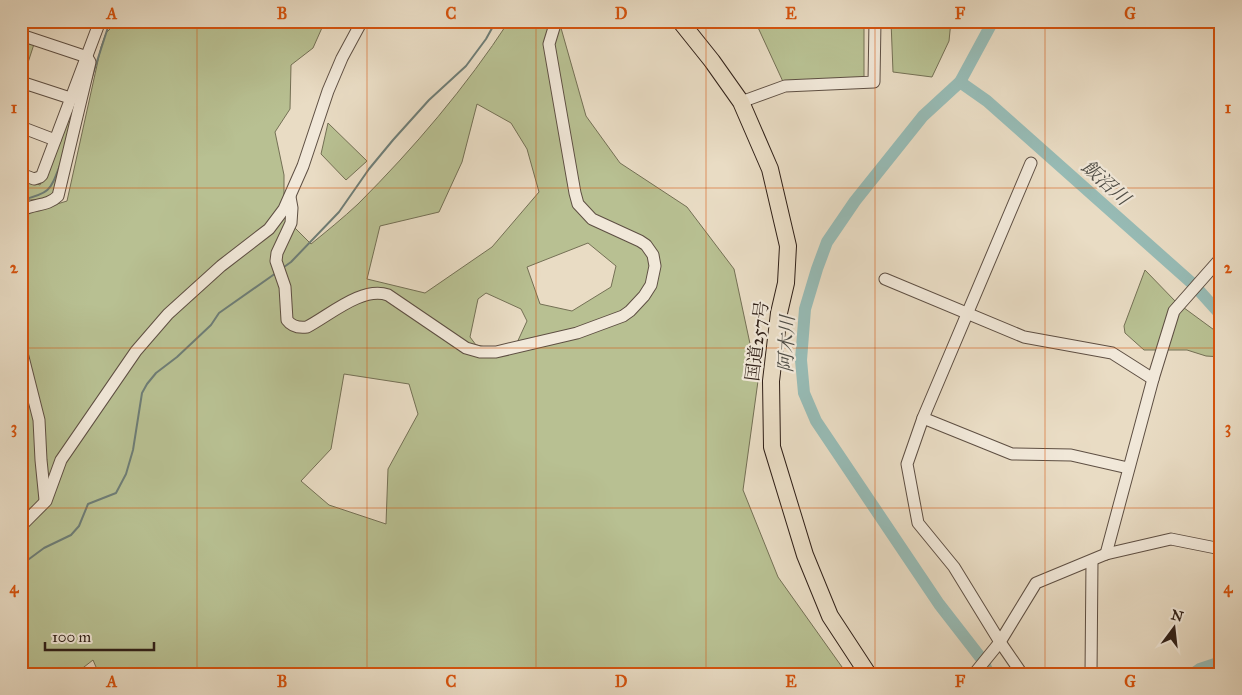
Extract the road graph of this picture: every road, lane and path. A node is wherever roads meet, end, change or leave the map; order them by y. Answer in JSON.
{"nodes":[{"id":1,"x":100,"y":21,"type":"edge"},
{"id":2,"x":362,"y":21,"type":"edge"},
{"id":3,"x":556,"y":21,"type":"edge"},
{"id":4,"x":680,"y":21,"type":"edge"},
{"id":5,"x":875,"y":21,"type":"edge"},
{"id":6,"x":21,"y":35,"type":"edge"},
{"id":7,"x":87,"y":57,"type":"junction"},
{"id":8,"x":21,"y":82,"type":"edge"},
{"id":9,"x":70,"y":98,"type":"junction"},
{"id":10,"x":741,"y":102,"type":"junction"},
{"id":11,"x":21,"y":127,"type":"edge"},
{"id":12,"x":55,"y":140,"type":"junction"},
{"id":13,"x":1031,"y":163,"type":"dead end"},
{"id":14,"x":21,"y":174,"type":"edge"},
{"id":15,"x":290,"y":197,"type":"junction"},
{"id":16,"x":21,"y":211,"type":"edge"},
{"id":17,"x":1221,"y":252,"type":"edge"},
{"id":18,"x":885,"y":279,"type":"dead end"},
{"id":19,"x":967,"y":314,"type":"junction"},
{"id":20,"x":21,"y":349,"type":"edge"},
{"id":21,"x":1152,"y":379,"type":"junction"},
{"id":22,"x":923,"y":418,"type":"junction"},
{"id":23,"x":1128,"y":468,"type":"junction"},
{"id":24,"x":46,"y":501,"type":"junction"},
{"id":25,"x":21,"y":526,"type":"edge"},
{"id":26,"x":1221,"y":549,"type":"edge"},
{"id":27,"x":1106,"y":554,"type":"junction"},
{"id":28,"x":1092,"y":562,"type":"junction"},
{"id":29,"x":1000,"y":642,"type":"junction"},
{"id":30,"x":975,"y":673,"type":"edge"},
{"id":31,"x":868,"y":674,"type":"edge"},
{"id":32,"x":1022,"y":674,"type":"edge"},
{"id":33,"x":1091,"y":674,"type":"edge"}],
"edges":[{"from":1,"to":7,"type":"street"},
{"from":2,"to":15,"type":"street"},
{"from":3,"to":15,"type":"street"},
{"from":4,"to":10,"type":"highway","name":"国道257号"},
{"from":5,"to":10,"type":"street"},
{"from":6,"to":7,"type":"street"},
{"from":7,"to":9,"type":"street"},
{"from":7,"to":16,"type":"street"},
{"from":8,"to":9,"type":"street"},
{"from":9,"to":12,"type":"street"},
{"from":10,"to":31,"type":"highway","name":"国道257号"},
{"from":11,"to":12,"type":"street"},
{"from":12,"to":14,"type":"street"},
{"from":13,"to":19,"type":"street"},
{"from":15,"to":24,"type":"street"},
{"from":17,"to":21,"type":"street"},
{"from":18,"to":19,"type":"street"},
{"from":19,"to":21,"type":"street"},
{"from":19,"to":22,"type":"street"},
{"from":20,"to":24,"type":"street"},
{"from":21,"to":23,"type":"street"},
{"from":22,"to":23,"type":"street"},
{"from":22,"to":29,"type":"street"},
{"from":23,"to":27,"type":"street"},
{"from":24,"to":25,"type":"street"},
{"from":26,"to":27,"type":"street"},
{"from":27,"to":28,"type":"street"},
{"from":28,"to":29,"type":"street"},
{"from":28,"to":33,"type":"street"},
{"from":29,"to":30,"type":"street"},
{"from":29,"to":32,"type":"street"}]}
